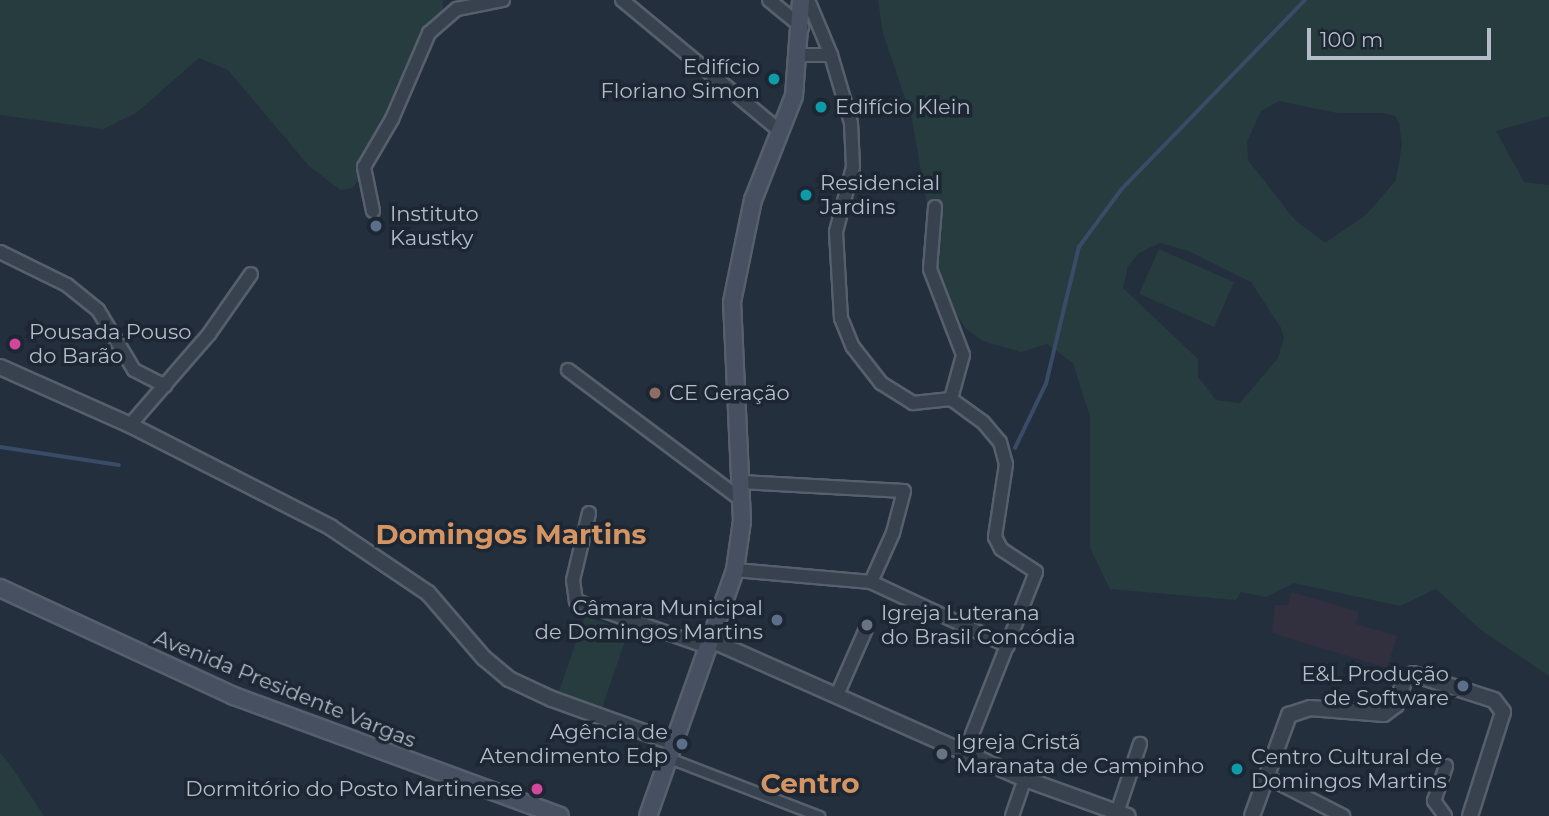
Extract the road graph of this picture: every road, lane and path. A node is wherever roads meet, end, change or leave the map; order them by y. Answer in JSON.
{"nodes":[{"id":1,"x":503,"y":0,"type":"edge"},
{"id":2,"x":622,"y":0,"type":"edge"},
{"id":3,"x":769,"y":0,"type":"edge"},
{"id":4,"x":801,"y":0,"type":"edge"},
{"id":5,"x":808,"y":0,"type":"edge"},
{"id":6,"x":802,"y":27,"type":"junction"},
{"id":7,"x":800,"y":55,"type":"junction"},
{"id":8,"x":831,"y":55,"type":"junction"},
{"id":9,"x":781,"y":132,"type":"junction"},
{"id":10,"x":935,"y":207,"type":"dead end"},
{"id":11,"x":373,"y":211,"type":"dead end"},
{"id":12,"x":0,"y":251,"type":"edge"},
{"id":13,"x":251,"y":274,"type":"dead end"},
{"id":14,"x":0,"y":367,"type":"edge"},
{"id":15,"x":568,"y":370,"type":"dead end"},
{"id":16,"x":165,"y":386,"type":"junction"},
{"id":17,"x":951,"y":399,"type":"junction"},
{"id":18,"x":130,"y":425,"type":"junction"},
{"id":19,"x":741,"y":482,"type":"junction"},
{"id":20,"x":742,"y":500,"type":"junction"},
{"id":21,"x":589,"y":513,"type":"dead end"},
{"id":22,"x":735,"y":570,"type":"junction"},
{"id":23,"x":871,"y":582,"type":"junction"},
{"id":24,"x":0,"y":588,"type":"edge"},
{"id":25,"x":866,"y":629,"type":"dead end"},
{"id":26,"x":711,"y":644,"type":"junction"},
{"id":27,"x":1008,"y":646,"type":"junction"},
{"id":28,"x":837,"y":695,"type":"junction"},
{"id":29,"x":1140,"y":744,"type":"dead end"},
{"id":30,"x":671,"y":750,"type":"junction"},
{"id":31,"x":965,"y":752,"type":"junction"},
{"id":32,"x":1446,"y":766,"type":"dead end"},
{"id":33,"x":1265,"y":776,"type":"junction"},
{"id":34,"x":1025,"y":779,"type":"junction"},
{"id":35,"x":1122,"y":814,"type":"edge"},
{"id":36,"x":559,"y":816,"type":"edge"},
{"id":37,"x":648,"y":816,"type":"edge"},
{"id":38,"x":819,"y":816,"type":"edge"},
{"id":39,"x":1012,"y":816,"type":"edge"},
{"id":40,"x":1252,"y":816,"type":"edge"},
{"id":41,"x":1343,"y":816,"type":"edge"},
{"id":42,"x":1445,"y":816,"type":"edge"},
{"id":43,"x":1470,"y":816,"type":"edge"}],
"edges":[{"from":1,"to":11,"type":"street"},
{"from":2,"to":9,"type":"street"},
{"from":3,"to":6,"type":"street"},
{"from":4,"to":6,"type":"main road"},
{"from":5,"to":8,"type":"street"},
{"from":6,"to":7,"type":"main road"},
{"from":7,"to":8,"type":"street"},
{"from":7,"to":9,"type":"main road"},
{"from":8,"to":17,"type":"street"},
{"from":9,"to":19,"type":"main road"},
{"from":10,"to":17,"type":"street"},
{"from":12,"to":16,"type":"street"},
{"from":13,"to":16,"type":"street"},
{"from":14,"to":18,"type":"street"},
{"from":15,"to":20,"type":"street"},
{"from":16,"to":18,"type":"street"},
{"from":17,"to":27,"type":"street"},
{"from":18,"to":30,"type":"street"},
{"from":19,"to":20,"type":"main road"},
{"from":19,"to":23,"type":"street"},
{"from":20,"to":22,"type":"main road"},
{"from":21,"to":26,"type":"street"},
{"from":22,"to":23,"type":"street"},
{"from":22,"to":26,"type":"main road"},
{"from":23,"to":27,"type":"street"},
{"from":24,"to":36,"type":"main road","name":"Avenida Presidente Vargas"},
{"from":25,"to":28,"type":"street"},
{"from":26,"to":28,"type":"street"},
{"from":26,"to":30,"type":"main road"},
{"from":27,"to":31,"type":"street"},
{"from":28,"to":31,"type":"street"},
{"from":29,"to":35,"type":"street"},
{"from":30,"to":37,"type":"main road"},
{"from":30,"to":38,"type":"street"},
{"from":31,"to":34,"type":"street"},
{"from":32,"to":42,"type":"street"},
{"from":33,"to":40,"type":"street"},
{"from":33,"to":41,"type":"street"},
{"from":33,"to":43,"type":"street"},
{"from":34,"to":35,"type":"street"},
{"from":34,"to":39,"type":"street"}]}
